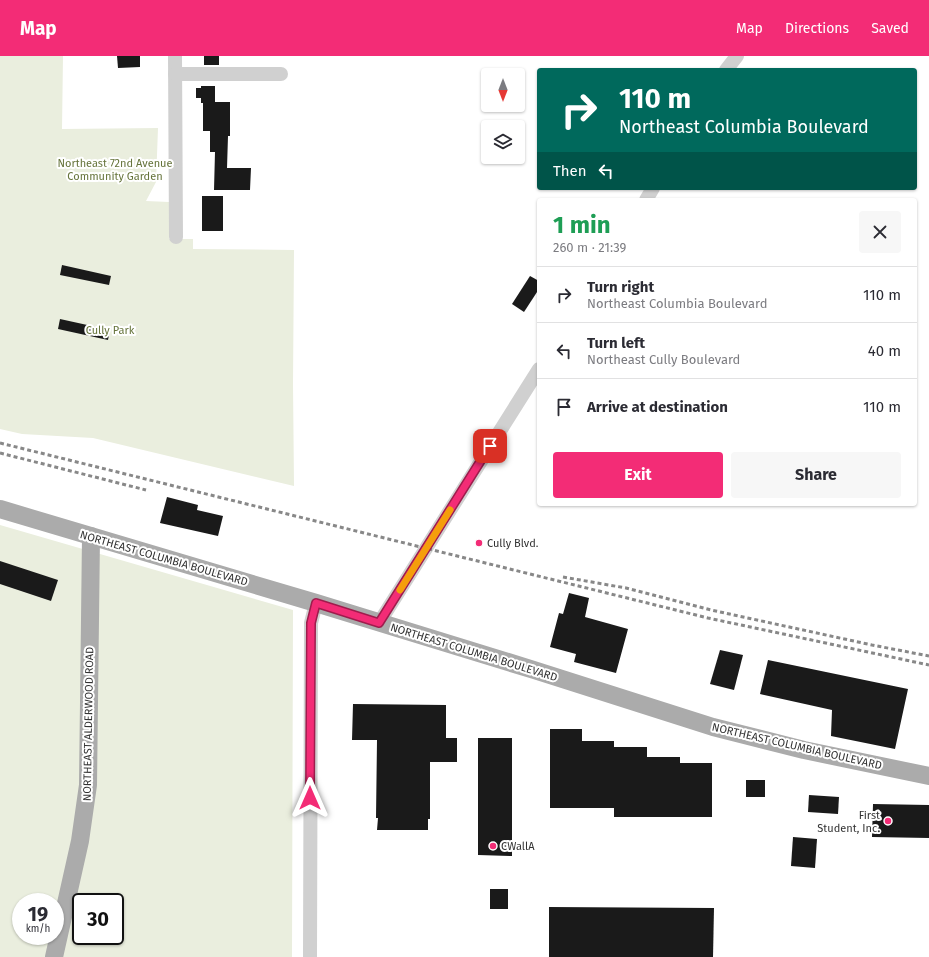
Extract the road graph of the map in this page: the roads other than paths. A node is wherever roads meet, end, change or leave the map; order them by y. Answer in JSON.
{"nodes":[{"id":1,"x":174,"y":56,"type":"edge"},
{"id":2,"x":736,"y":56,"type":"edge"},
{"id":3,"x":727,"y":68,"type":"edge"},
{"id":4,"x":175,"y":74,"type":"junction"},
{"id":5,"x":281,"y":74,"type":"dead end"},
{"id":6,"x":176,"y":237,"type":"dead end"},
{"id":7,"x":537,"y":372,"type":"edge"},
{"id":8,"x":0,"y":509,"type":"edge"},
{"id":9,"x":91,"y":536,"type":"junction"},
{"id":10,"x":316,"y":603,"type":"junction"},
{"id":11,"x":379,"y":623,"type":"junction"},
{"id":12,"x":929,"y":776,"type":"edge"},
{"id":13,"x":54,"y":957,"type":"edge"},
{"id":14,"x":310,"y":957,"type":"edge"}],
"edges":[{"from":1,"to":4,"type":"street"},
{"from":2,"to":3,"type":"street"},
{"from":4,"to":5,"type":"street"},
{"from":4,"to":6,"type":"street"},
{"from":7,"to":11,"type":"street"},
{"from":8,"to":9,"type":"main road","name":"NORTHEAST COLUMBIA BOULEVARD"},
{"from":9,"to":10,"type":"main road","name":"NORTHEAST COLUMBIA BOULEVARD"},
{"from":9,"to":13,"type":"main road","name":"NORTHEAST ALDERWOOD ROAD"},
{"from":10,"to":11,"type":"main road","name":"NORTHEAST COLUMBIA BOULEVARD"},
{"from":10,"to":14,"type":"street"},
{"from":11,"to":12,"type":"main road","name":"NORTHEAST COLUMBIA BOULEVARD"}]}
